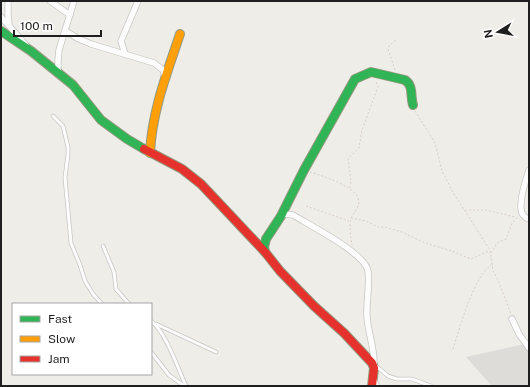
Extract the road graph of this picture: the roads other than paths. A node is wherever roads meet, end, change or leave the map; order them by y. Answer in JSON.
{"nodes":[{"id":1,"x":8,"y":1,"type":"edge"},
{"id":2,"x":50,"y":1,"type":"edge"},
{"id":3,"x":74,"y":1,"type":"edge"},
{"id":4,"x":138,"y":1,"type":"edge"},
{"id":5,"x":70,"y":15,"type":"junction"},
{"id":6,"x":1,"y":17,"type":"edge"},
{"id":7,"x":10,"y":26,"type":"junction"},
{"id":8,"x":1,"y":31,"type":"edge"},
{"id":9,"x":66,"y":31,"type":"junction"},
{"id":10,"x":180,"y":34,"type":"dead end"},
{"id":11,"x":31,"y":51,"type":"junction"},
{"id":12,"x":125,"y":54,"type":"junction"},
{"id":13,"x":58,"y":72,"type":"junction"},
{"id":14,"x":165,"y":76,"type":"junction"},
{"id":15,"x":413,"y":105,"type":"road end"},
{"id":16,"x":53,"y":116,"type":"dead end"},
{"id":17,"x":150,"y":153,"type":"junction"},
{"id":18,"x":529,"y":170,"type":"edge"},
{"id":19,"x":285,"y":213,"type":"junction"},
{"id":20,"x":526,"y":218,"type":"edge"},
{"id":21,"x":103,"y":246,"type":"dead end"},
{"id":22,"x":265,"y":252,"type":"junction"},
{"id":23,"x":101,"y":303,"type":"edge"},
{"id":24,"x":128,"y":303,"type":"edge"},
{"id":25,"x":512,"y":319,"type":"road end"},
{"id":26,"x":154,"y":324,"type":"joint"},
{"id":27,"x":529,"y":348,"type":"edge"},
{"id":28,"x":216,"y":352,"type":"dead end"},
{"id":29,"x":152,"y":353,"type":"edge"},
{"id":30,"x":374,"y":366,"type":"junction"},
{"id":31,"x":374,"y":377,"type":"junction"},
{"id":32,"x":185,"y":386,"type":"edge"},
{"id":33,"x":372,"y":386,"type":"edge"},
{"id":34,"x":378,"y":386,"type":"edge"},
{"id":35,"x":431,"y":386,"type":"edge"}],
"edges":[{"from":1,"to":7,"type":"street"},
{"from":2,"to":5,"type":"street"},
{"from":3,"to":5,"type":"street"},
{"from":4,"to":12,"type":"street"},
{"from":5,"to":9,"type":"street"},
{"from":6,"to":7,"type":"street"},
{"from":7,"to":11,"type":"street"},
{"from":8,"to":11,"type":"street"},
{"from":9,"to":12,"type":"street"},
{"from":9,"to":13,"type":"street"},
{"from":10,"to":14,"type":"street"},
{"from":11,"to":13,"type":"street"},
{"from":12,"to":14,"type":"street"},
{"from":13,"to":17,"type":"street"},
{"from":14,"to":17,"type":"street"},
{"from":15,"to":19,"type":"street"},
{"from":16,"to":23,"type":"lane"},
{"from":17,"to":22,"type":"street"},
{"from":18,"to":20,"type":"street"},
{"from":19,"to":22,"type":"street"},
{"from":19,"to":30,"type":"street"},
{"from":21,"to":24,"type":"lane"},
{"from":22,"to":30,"type":"street"},
{"from":25,"to":27,"type":"street"},
{"from":26,"to":28,"type":"lane"},
{"from":26,"to":32,"type":"lane"},
{"from":29,"to":32,"type":"lane"},
{"from":30,"to":31,"type":"street"},
{"from":30,"to":35,"type":"lane"},
{"from":31,"to":33,"type":"street"},
{"from":31,"to":34,"type":"lane"}]}
